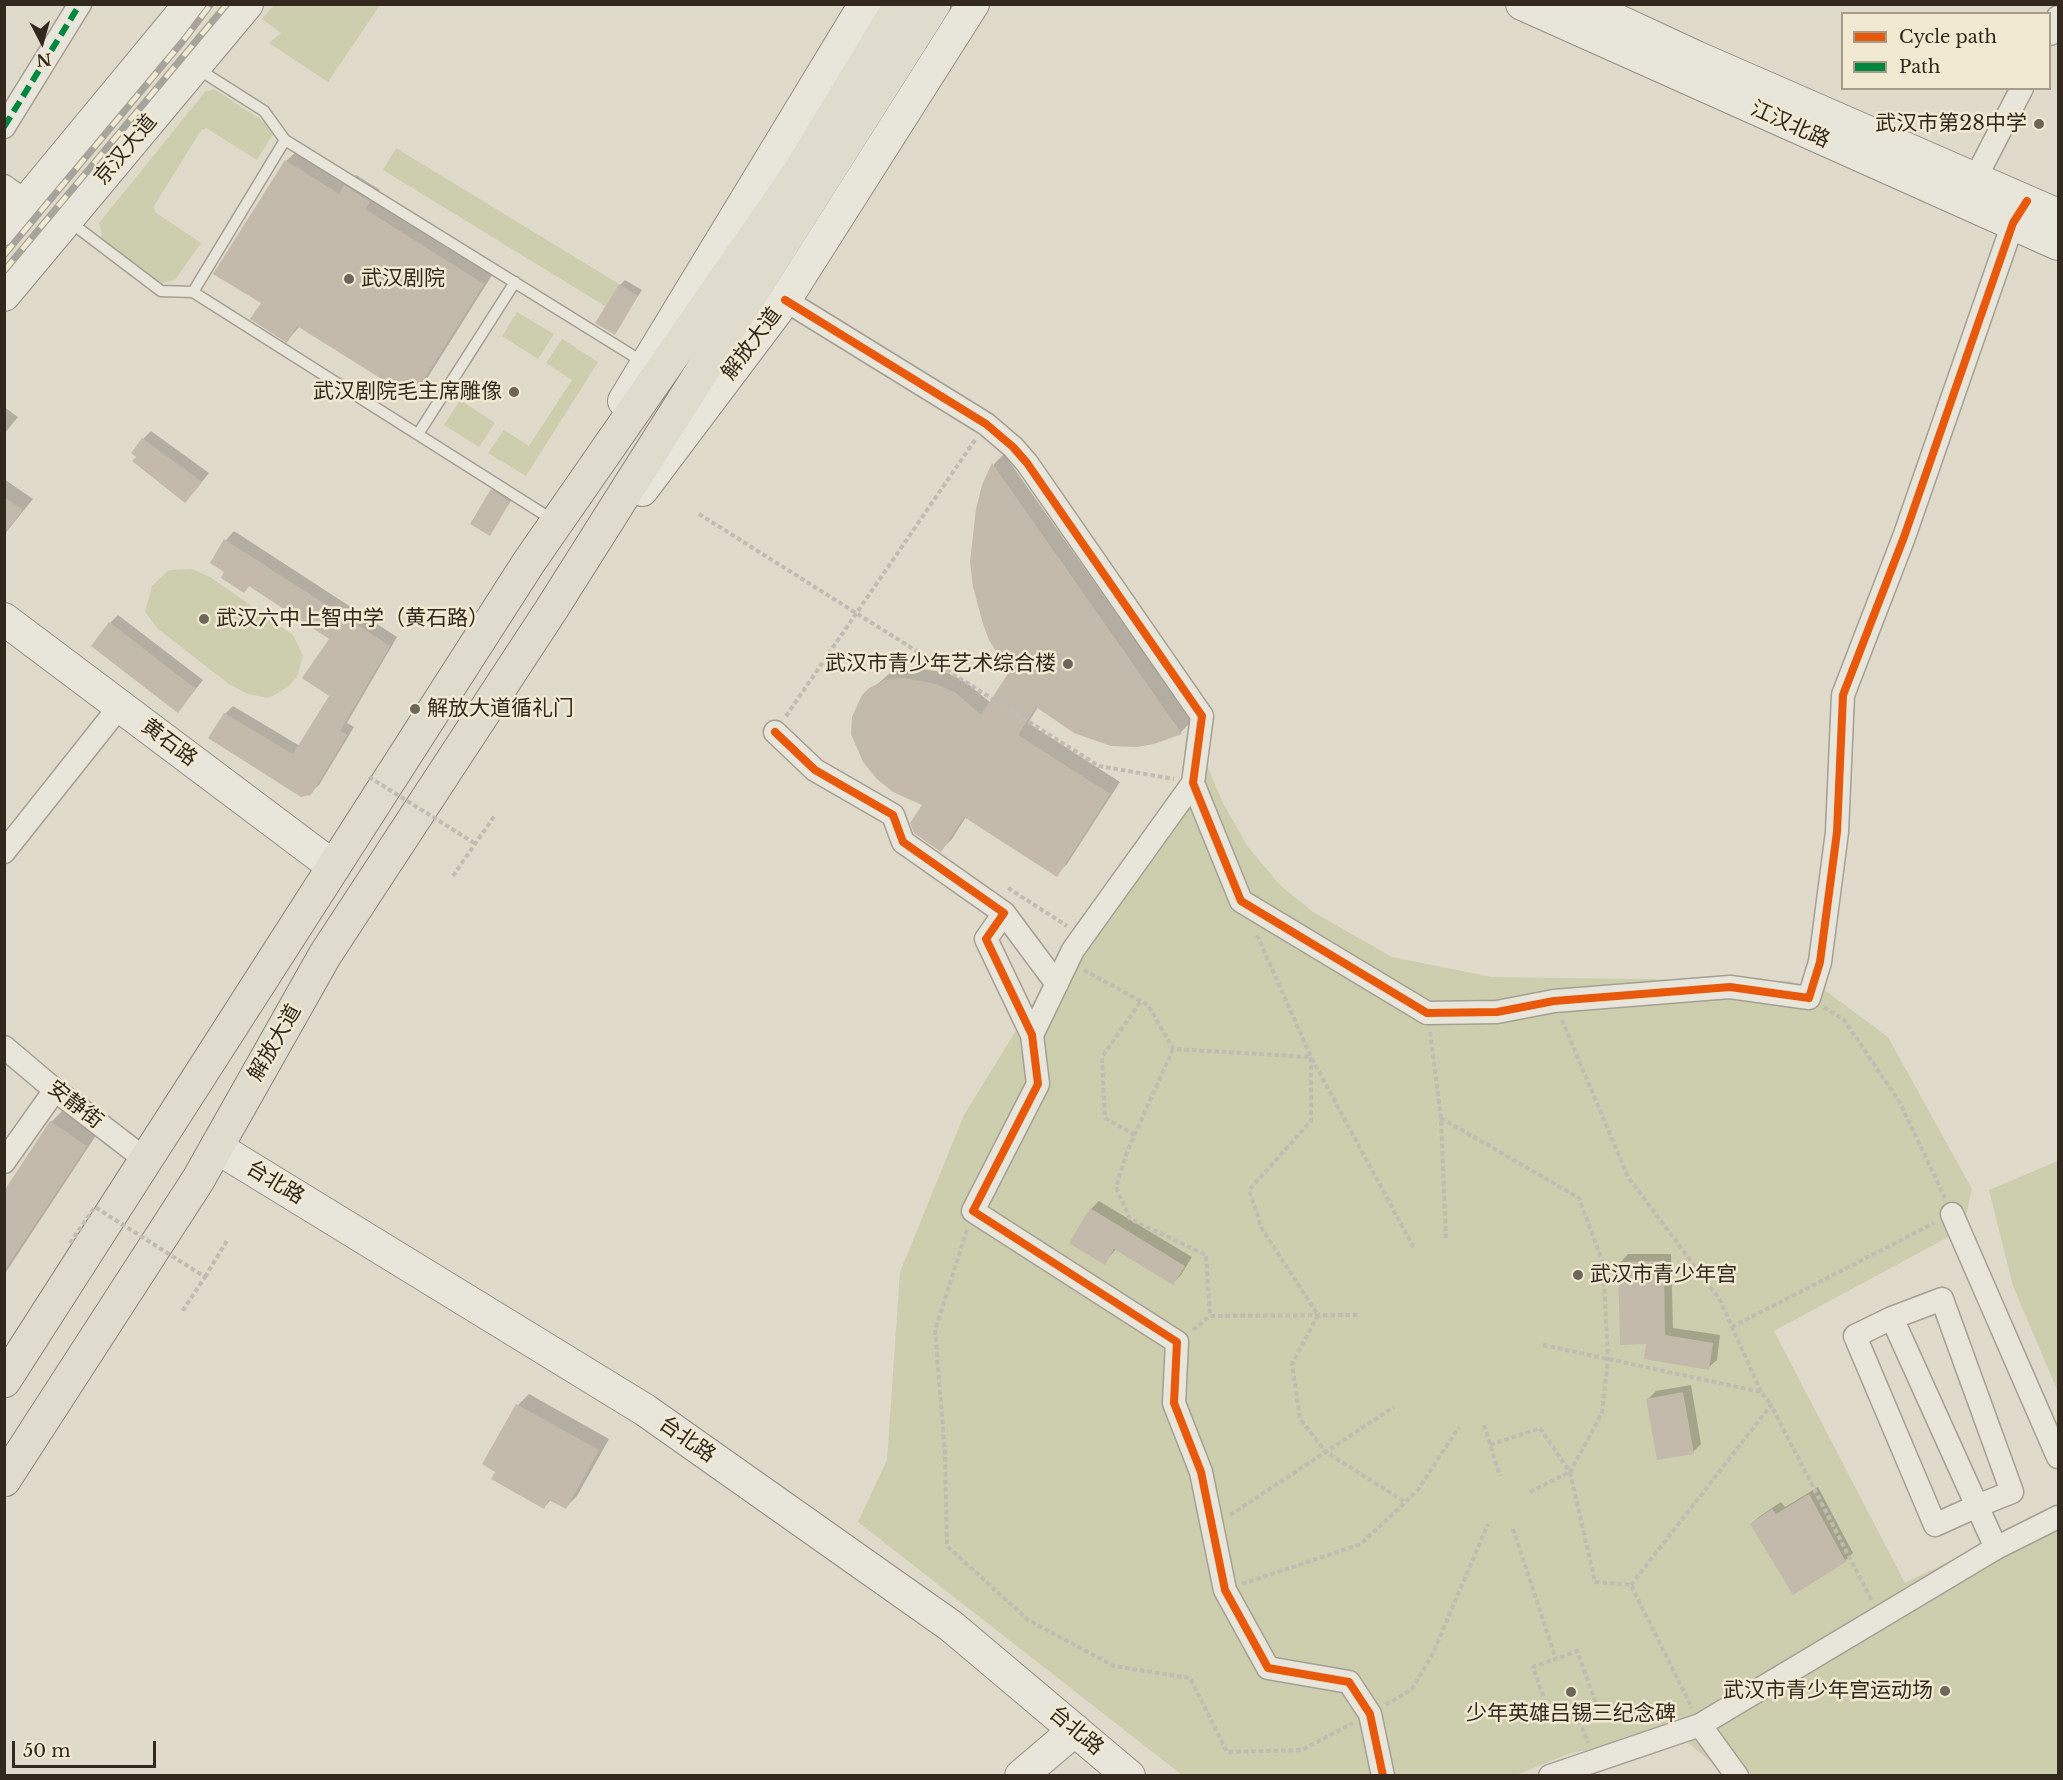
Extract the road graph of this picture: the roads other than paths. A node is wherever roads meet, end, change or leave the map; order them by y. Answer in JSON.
{"nodes":[{"id":1,"x":80,"y":4,"type":"edge"},
{"id":2,"x":190,"y":4,"type":"edge"},
{"id":3,"x":247,"y":4,"type":"edge"},
{"id":4,"x":865,"y":4,"type":"edge"},
{"id":5,"x":901,"y":4,"type":"edge"},
{"id":6,"x":934,"y":4,"type":"edge"},
{"id":7,"x":973,"y":4,"type":"edge"},
{"id":8,"x":1522,"y":4,"type":"edge"},
{"id":9,"x":1582,"y":4,"type":"edge"},
{"id":10,"x":195,"y":67,"type":"junction"},
{"id":11,"x":2021,"y":90,"type":"edge"},
{"id":12,"x":4,"y":127,"type":"edge"},
{"id":13,"x":285,"y":140,"type":"junction"},
{"id":14,"x":1975,"y":179,"type":"junction"},
{"id":15,"x":15,"y":194,"type":"edge"},
{"id":16,"x":2020,"y":212,"type":"junction"},
{"id":17,"x":2058,"y":215,"type":"edge"},
{"id":18,"x":67,"y":220,"type":"junction"},
{"id":19,"x":4,"y":229,"type":"edge"},
{"id":20,"x":2058,"y":244,"type":"edge"},
{"id":21,"x":515,"y":282,"type":"junction"},
{"id":22,"x":193,"y":292,"type":"junction"},
{"id":23,"x":4,"y":295,"type":"edge"},
{"id":24,"x":785,"y":300,"type":"junction"},
{"id":25,"x":646,"y":364,"type":"junction"},
{"id":26,"x":418,"y":434,"type":"junction"},
{"id":27,"x":553,"y":520,"type":"junction"},
{"id":28,"x":529,"y":562,"type":"junction"},
{"id":29,"x":551,"y":610,"type":"junction"},
{"id":30,"x":4,"y":619,"type":"edge"},
{"id":31,"x":120,"y":706,"type":"junction"},
{"id":32,"x":775,"y":732,"type":"road end"},
{"id":33,"x":1193,"y":783,"type":"junction"},
{"id":34,"x":4,"y":852,"type":"edge"},
{"id":35,"x":334,"y":867,"type":"junction"},
{"id":36,"x":1004,"y":913,"type":"junction"},
{"id":37,"x":1057,"y":984,"type":"junction"},
{"id":38,"x":1032,"y":1035,"type":"junction"},
{"id":39,"x":4,"y":1047,"type":"edge"},
{"id":40,"x":55,"y":1090,"type":"junction"},
{"id":41,"x":216,"y":1147,"type":"junction"},
{"id":42,"x":146,"y":1160,"type":"junction"},
{"id":43,"x":4,"y":1162,"type":"edge"},
{"id":44,"x":1952,"y":1214,"type":"road end"},
{"id":45,"x":1892,"y":1318,"type":"junction"},
{"id":46,"x":4,"y":1380,"type":"edge"},
{"id":47,"x":2058,"y":1457,"type":"edge"},
{"id":48,"x":4,"y":1480,"type":"edge"},
{"id":49,"x":1977,"y":1506,"type":"junction"},
{"id":50,"x":2058,"y":1517,"type":"edge"},
{"id":51,"x":1996,"y":1548,"type":"junction"},
{"id":52,"x":1700,"y":1725,"type":"junction"},
{"id":53,"x":1075,"y":1730,"type":"junction"},
{"id":54,"x":1021,"y":1776,"type":"edge"},
{"id":55,"x":1129,"y":1776,"type":"edge"},
{"id":56,"x":1383,"y":1776,"type":"edge"},
{"id":57,"x":1550,"y":1776,"type":"edge"},
{"id":58,"x":1737,"y":1776,"type":"edge"}],
"edges":[{"from":1,"to":12,"type":"street"},
{"from":2,"to":15,"type":"main road","name":"京汉大道"},
{"from":3,"to":10,"type":"main road","name":"京汉大道"},
{"from":4,"to":25,"type":"main road","name":"解放大道"},
{"from":5,"to":28,"type":"main road","name":"解放大道"},
{"from":6,"to":29,"type":"main road","name":"解放大道"},
{"from":7,"to":24,"type":"main road","name":"解放大道"},
{"from":8,"to":16,"type":"main road","name":"江汉北路"},
{"from":9,"to":14,"type":"main road","name":"江汉北路"},
{"from":10,"to":13,"type":"lane"},
{"from":10,"to":18,"type":"main road","name":"京汉大道"},
{"from":11,"to":14,"type":"street"},
{"from":13,"to":21,"type":"lane"},
{"from":13,"to":22,"type":"lane"},
{"from":14,"to":16,"type":"main road","name":"江汉北路"},
{"from":15,"to":19,"type":"main road","name":"京汉大道"},
{"from":16,"to":17,"type":"main road","name":"江汉北路"},
{"from":16,"to":20,"type":"main road","name":"江汉北路"},
{"from":16,"to":33,"type":"street"},
{"from":18,"to":22,"type":"lane"},
{"from":18,"to":23,"type":"main road","name":"京汉大道"},
{"from":21,"to":25,"type":"lane"},
{"from":21,"to":26,"type":"lane"},
{"from":22,"to":26,"type":"lane"},
{"from":24,"to":29,"type":"main road","name":"解放大道"},
{"from":24,"to":33,"type":"street"},
{"from":25,"to":27,"type":"main road","name":"解放大道"},
{"from":26,"to":27,"type":"lane"},
{"from":27,"to":28,"type":"main road","name":"解放大道"},
{"from":28,"to":35,"type":"main road","name":"解放大道"},
{"from":29,"to":41,"type":"main road","name":"解放大道"},
{"from":30,"to":31,"type":"main road","name":"黄石路"},
{"from":31,"to":34,"type":"street"},
{"from":31,"to":35,"type":"main road","name":"黄石路"},
{"from":32,"to":36,"type":"street"},
{"from":33,"to":37,"type":"street"},
{"from":35,"to":42,"type":"main road","name":"解放大道"},
{"from":36,"to":37,"type":"street"},
{"from":36,"to":38,"type":"street"},
{"from":37,"to":38,"type":"street"},
{"from":38,"to":56,"type":"street"},
{"from":39,"to":40,"type":"street","name":"安静街"},
{"from":40,"to":42,"type":"street","name":"安静街"},
{"from":40,"to":43,"type":"street"},
{"from":41,"to":48,"type":"main road","name":"解放大道"},
{"from":41,"to":53,"type":"main road","name":"台北路"},
{"from":42,"to":46,"type":"main road","name":"解放大道"},
{"from":44,"to":47,"type":"street"},
{"from":45,"to":49,"type":"street"},
{"from":45,"to":49,"type":"street"},
{"from":45,"to":49,"type":"street"},
{"from":49,"to":51,"type":"street"},
{"from":50,"to":51,"type":"street"},
{"from":51,"to":52,"type":"street"},
{"from":52,"to":57,"type":"street"},
{"from":52,"to":58,"type":"street"},
{"from":53,"to":54,"type":"main road"},
{"from":53,"to":55,"type":"main road","name":"台北路"}]}
